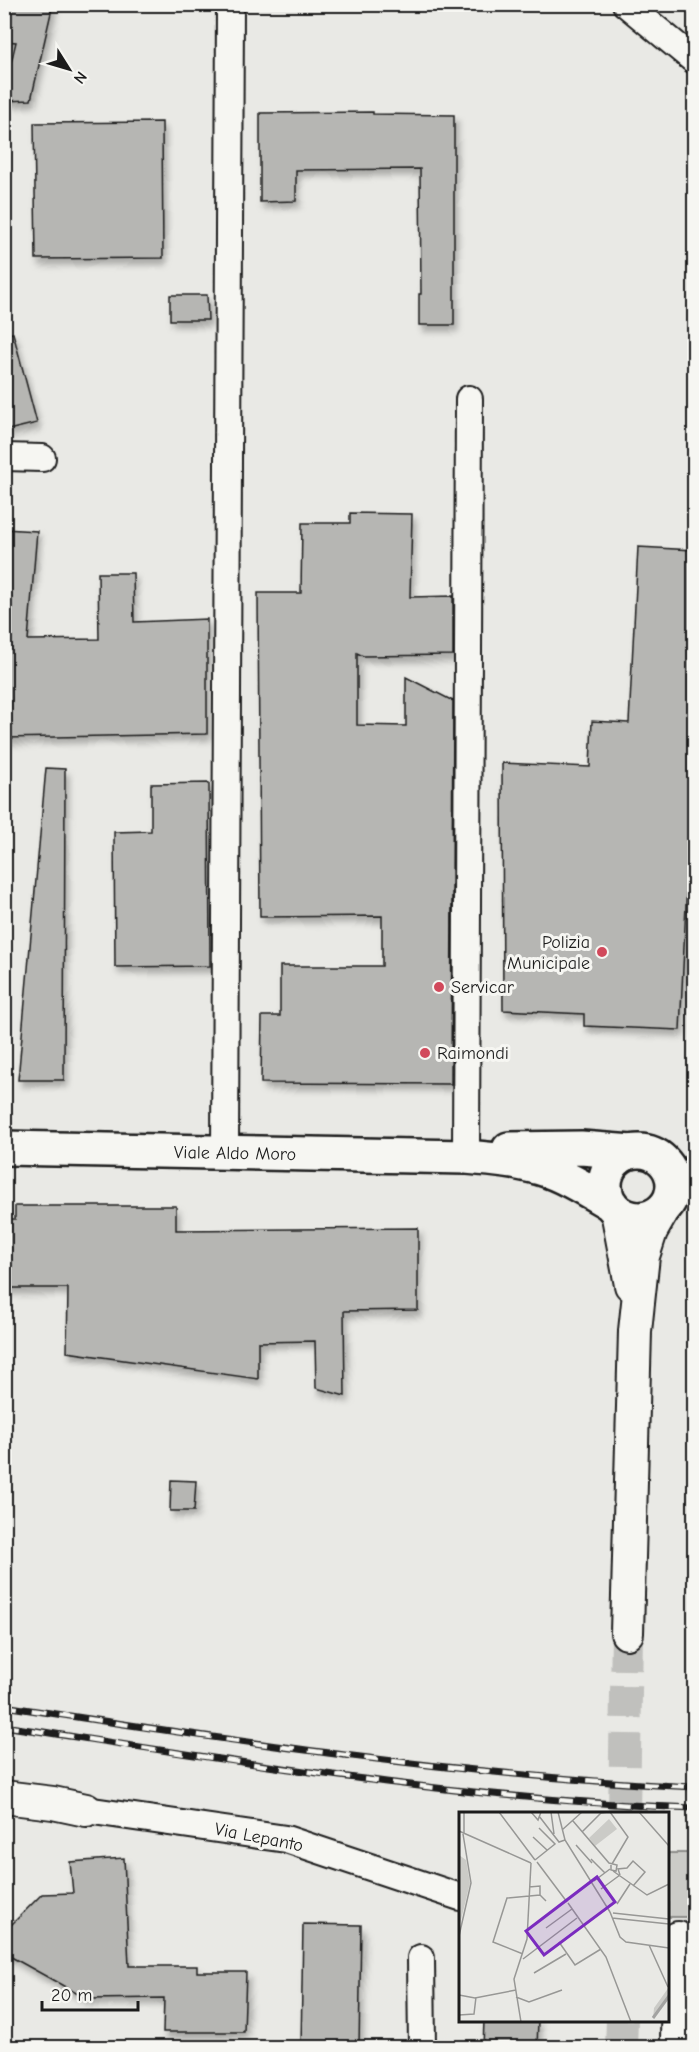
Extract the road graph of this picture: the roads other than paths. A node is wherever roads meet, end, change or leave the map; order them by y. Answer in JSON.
{"nodes":[{"id":1,"x":230,"y":4,"type":"edge"},
{"id":2,"x":626,"y":4,"type":"edge"},
{"id":3,"x":694,"y":60,"type":"edge"},
{"id":4,"x":469,"y":399,"type":"dead end"},
{"id":5,"x":4,"y":456,"type":"edge"},
{"id":6,"x":42,"y":458,"type":"dead end"},
{"id":7,"x":4,"y":1148,"type":"edge"},
{"id":8,"x":225,"y":1153,"type":"junction"},
{"id":9,"x":643,"y":1153,"type":"junction"},
{"id":10,"x":466,"y":1158,"type":"junction"},
{"id":11,"x":694,"y":1158,"type":"edge"},
{"id":12,"x":676,"y":1199,"type":"edge"},
{"id":13,"x":614,"y":1208,"type":"junction"},
{"id":14,"x":635,"y":1331,"type":"junction"},
{"id":15,"x":627,"y":1633,"type":"tunnel mouth"},
{"id":16,"x":4,"y":1797,"type":"edge"},
{"id":17,"x":86,"y":1810,"type":"junction"},
{"id":18,"x":4,"y":1819,"type":"edge"},
{"id":19,"x":459,"y":1897,"type":"edge"},
{"id":20,"x":680,"y":1938,"type":"edge"},
{"id":21,"x":421,"y":1958,"type":"dead end"},
{"id":22,"x":422,"y":2048,"type":"edge"},
{"id":23,"x":677,"y":2048,"type":"edge"}],
"edges":[{"from":1,"to":8,"type":"street"},
{"from":2,"to":3,"type":"street"},
{"from":4,"to":10,"type":"street"},
{"from":5,"to":6,"type":"street"},
{"from":7,"to":8,"type":"main road","name":"Viale Aldo Moro"},
{"from":8,"to":10,"type":"main road","name":"Viale Aldo Moro"},
{"from":9,"to":10,"type":"main road","name":"Viale Aldo Moro"},
{"from":9,"to":11,"type":"main road","name":"Viale Aldo Moro"},
{"from":9,"to":12,"type":"main road"},
{"from":9,"to":13,"type":"main road"},
{"from":10,"to":13,"type":"main road","name":"Viale Aldo Moro"},
{"from":12,"to":13,"type":"main road"},
{"from":12,"to":14,"type":"street"},
{"from":13,"to":14,"type":"street"},
{"from":14,"to":15,"type":"street"},
{"from":16,"to":17,"type":"street"},
{"from":17,"to":18,"type":"street"},
{"from":17,"to":19,"type":"street","name":"Via Lepanto"},
{"from":20,"to":23,"type":"street"},
{"from":21,"to":22,"type":"street"}]}
